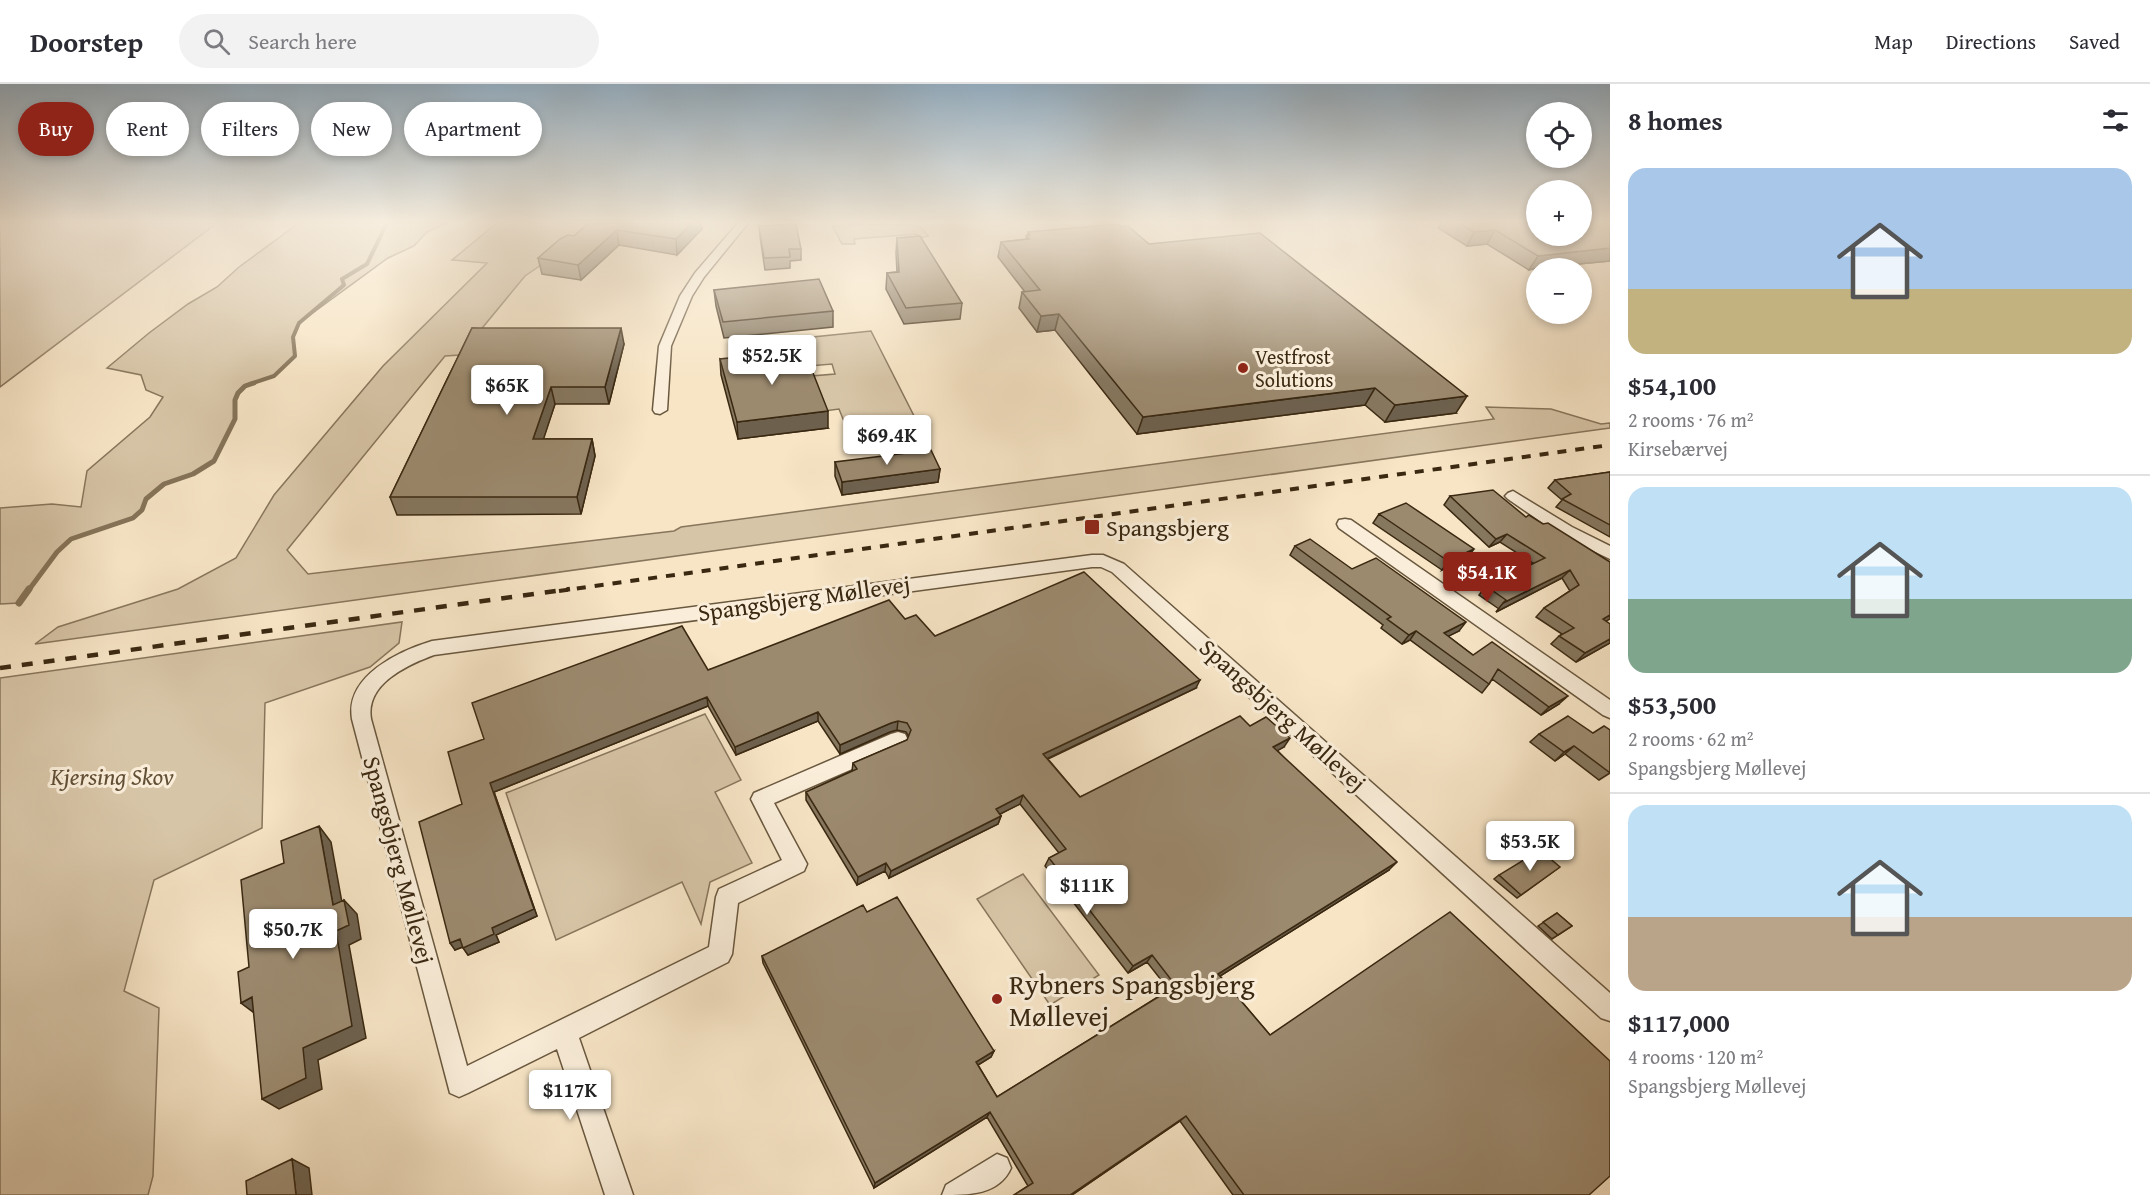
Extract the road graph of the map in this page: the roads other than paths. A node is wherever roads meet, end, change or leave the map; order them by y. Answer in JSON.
{"nodes":[{"id":1,"x":699,"y":275,"type":"edge"},
{"id":2,"x":660,"y":410,"type":"dead end"},
{"id":3,"x":1513,"y":496,"type":"dead end"},
{"id":4,"x":1345,"y":524,"type":"dead end"},
{"id":5,"x":1610,"y":553,"type":"edge"},
{"id":6,"x":1610,"y":710,"type":"edge"},
{"id":7,"x":898,"y":740,"type":"dead end"},
{"id":8,"x":1610,"y":1009,"type":"edge"},
{"id":9,"x":564,"y":1032,"type":"junction"},
{"id":10,"x":997,"y":1168,"type":"dead end"},
{"id":11,"x":619,"y":1195,"type":"edge"},
{"id":12,"x":956,"y":1195,"type":"edge"}],
"edges":[{"from":1,"to":2,"type":"street"},
{"from":3,"to":5,"type":"street"},
{"from":4,"to":6,"type":"street"},
{"from":7,"to":9,"type":"street","name":"Spangsbjerg Møllevej"},
{"from":8,"to":9,"type":"street","name":"Spangsbjerg Møllevej"},
{"from":9,"to":11,"type":"street"},
{"from":10,"to":12,"type":"street"}]}
